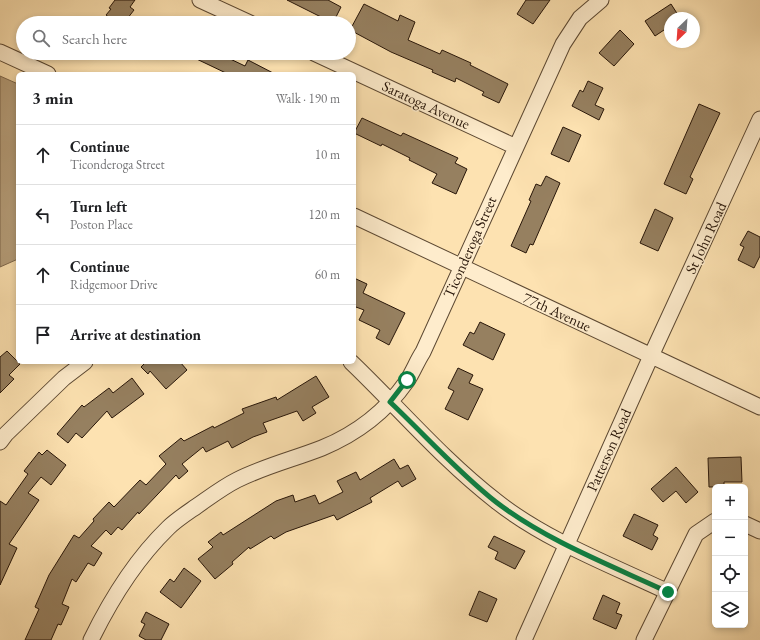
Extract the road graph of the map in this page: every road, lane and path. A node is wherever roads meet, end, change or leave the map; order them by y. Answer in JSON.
{"nodes":[{"id":1,"x":200,"y":0,"type":"edge"},
{"id":2,"x":601,"y":0,"type":"edge"},
{"id":3,"x":235,"y":16,"type":"edge"},
{"id":4,"x":0,"y":52,"type":"edge"},
{"id":5,"x":16,"y":59,"type":"edge"},
{"id":6,"x":17,"y":60,"type":"edge"},
{"id":7,"x":329,"y":60,"type":"edge"},
{"id":8,"x":44,"y":72,"type":"edge"},
{"id":9,"x":355,"y":72,"type":"edge"},
{"id":10,"x":356,"y":73,"type":"edge"},
{"id":11,"x":760,"y":120,"type":"edge"},
{"id":12,"x":516,"y":147,"type":"junction"},
{"id":13,"x":356,"y":217,"type":"edge"},
{"id":14,"x":462,"y":266,"type":"junction"},
{"id":15,"x":651,"y":356,"type":"junction"},
{"id":16,"x":82,"y":364,"type":"edge"},
{"id":17,"x":353,"y":364,"type":"edge"},
{"id":18,"x":390,"y":402,"type":"junction"},
{"id":19,"x":760,"y":407,"type":"edge"},
{"id":20,"x":2,"y":435,"type":"edge"},
{"id":21,"x":712,"y":523,"type":"edge"},
{"id":22,"x":748,"y":525,"type":"edge"},
{"id":23,"x":760,"y":531,"type":"edge"},
{"id":24,"x":567,"y":544,"type":"junction"},
{"id":25,"x":668,"y":592,"type":"junction"},
{"id":26,"x":91,"y":640,"type":"edge"},
{"id":27,"x":524,"y":640,"type":"edge"},
{"id":28,"x":644,"y":640,"type":"edge"}],
"edges":[{"from":1,"to":3,"type":"street"},
{"from":2,"to":12,"type":"street","name":"Ticonderoga Street"},
{"from":4,"to":5,"type":"street"},
{"from":6,"to":8,"type":"street"},
{"from":7,"to":9,"type":"street","name":"Saratoga Avenue"},
{"from":10,"to":12,"type":"street","name":"Saratoga Avenue"},
{"from":11,"to":15,"type":"street","name":"St John Road"},
{"from":12,"to":14,"type":"street","name":"Ticonderoga Street"},
{"from":13,"to":14,"type":"street","name":"77th Avenue"},
{"from":14,"to":15,"type":"street","name":"77th Avenue"},
{"from":14,"to":18,"type":"street","name":"Ticonderoga Street"},
{"from":15,"to":19,"type":"street","name":"77th Avenue"},
{"from":15,"to":24,"type":"street","name":"Patterson Road"},
{"from":16,"to":20,"type":"street"},
{"from":17,"to":18,"type":"street"},
{"from":18,"to":24,"type":"street"},
{"from":18,"to":26,"type":"street","name":"Ticonderoga Street"},
{"from":21,"to":25,"type":"street"},
{"from":22,"to":23,"type":"street"},
{"from":24,"to":25,"type":"street"},
{"from":24,"to":27,"type":"street","name":"Patterson Road"},
{"from":25,"to":28,"type":"street"}]}
